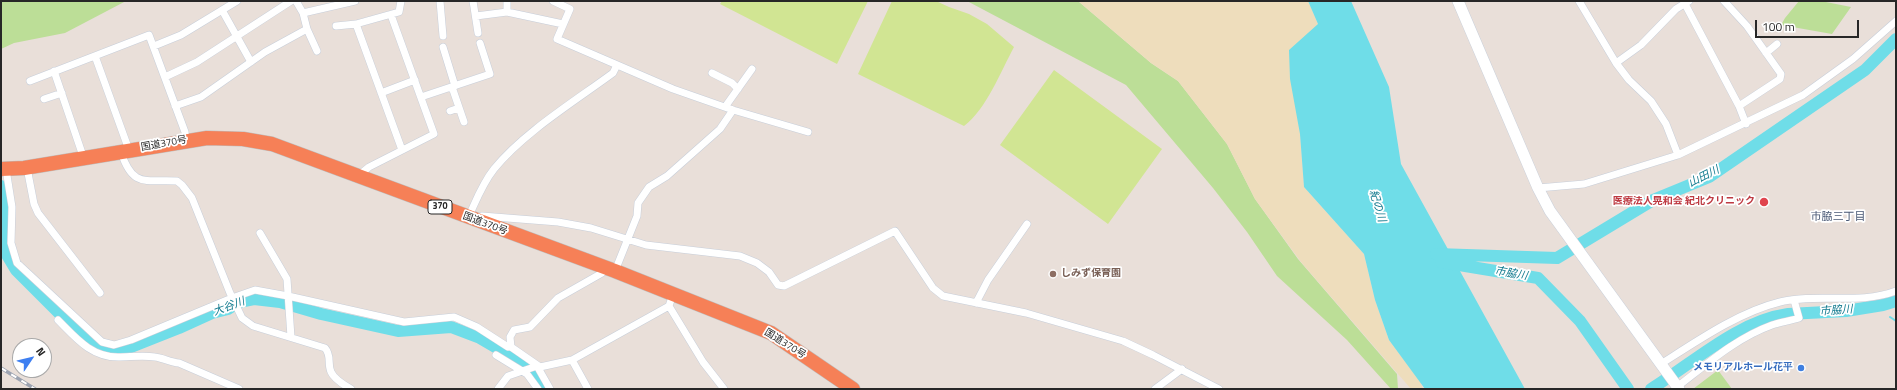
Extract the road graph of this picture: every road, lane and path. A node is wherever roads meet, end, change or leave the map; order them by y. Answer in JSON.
{"nodes":[{"id":1,"x":237,"y":1,"type":"edge"},
{"id":2,"x":291,"y":1,"type":"edge"},
{"id":3,"x":296,"y":1,"type":"edge"},
{"id":4,"x":355,"y":1,"type":"edge"},
{"id":5,"x":401,"y":1,"type":"edge"},
{"id":6,"x":440,"y":1,"type":"edge"},
{"id":7,"x":473,"y":1,"type":"edge"},
{"id":8,"x":507,"y":1,"type":"edge"},
{"id":9,"x":553,"y":1,"type":"edge"},
{"id":10,"x":1458,"y":1,"type":"edge"},
{"id":11,"x":1579,"y":1,"type":"edge"},
{"id":12,"x":1724,"y":1,"type":"edge"},
{"id":13,"x":1687,"y":2,"type":"edge"},
{"id":14,"x":222,"y":10,"type":"junction"},
{"id":15,"x":507,"y":12,"type":"junction"},
{"id":16,"x":303,"y":13,"type":"junction"},
{"id":17,"x":391,"y":14,"type":"junction"},
{"id":18,"x":476,"y":16,"type":"junction"},
{"id":19,"x":1896,"y":22,"type":"edge"},
{"id":20,"x":356,"y":24,"type":"junction"},
{"id":21,"x":564,"y":24,"type":"junction"},
{"id":22,"x":336,"y":26,"type":"dead end"},
{"id":23,"x":307,"y":30,"type":"junction"},
{"id":24,"x":478,"y":33,"type":"dead end"},
{"id":25,"x":236,"y":36,"type":"junction"},
{"id":26,"x":443,"y":36,"type":"dead end"},
{"id":27,"x":480,"y":43,"type":"dead end"},
{"id":28,"x":1777,"y":44,"type":"dead end"},
{"id":29,"x":154,"y":46,"type":"junction"},
{"id":30,"x":443,"y":47,"type":"dead end"},
{"id":31,"x":317,"y":51,"type":"dead end"},
{"id":32,"x":1766,"y":53,"type":"junction"},
{"id":33,"x":95,"y":56,"type":"junction"},
{"id":34,"x":251,"y":62,"type":"junction"},
{"id":35,"x":1616,"y":63,"type":"junction"},
{"id":36,"x":617,"y":66,"type":"junction"},
{"id":37,"x":752,"y":69,"type":"dead end"},
{"id":38,"x":54,"y":71,"type":"junction"},
{"id":39,"x":712,"y":73,"type":"dead end"},
{"id":40,"x":165,"y":77,"type":"junction"},
{"id":41,"x":415,"y":80,"type":"junction"},
{"id":42,"x":30,"y":81,"type":"dead end"},
{"id":43,"x":454,"y":86,"type":"junction"},
{"id":44,"x":738,"y":89,"type":"junction"},
{"id":45,"x":62,"y":93,"type":"junction"},
{"id":46,"x":381,"y":93,"type":"junction"},
{"id":47,"x":421,"y":97,"type":"junction"},
{"id":48,"x":44,"y":99,"type":"dead end"},
{"id":49,"x":175,"y":106,"type":"junction"},
{"id":50,"x":725,"y":106,"type":"junction"},
{"id":51,"x":1739,"y":106,"type":"junction"},
{"id":52,"x":459,"y":108,"type":"junction"},
{"id":53,"x":733,"y":110,"type":"junction"},
{"id":54,"x":450,"y":111,"type":"dead end"},
{"id":55,"x":464,"y":122,"type":"dead end"},
{"id":56,"x":1746,"y":124,"type":"junction"},
{"id":57,"x":808,"y":132,"type":"dead end"},
{"id":58,"x":186,"y":140,"type":"junction"},
{"id":59,"x":402,"y":150,"type":"junction"},
{"id":60,"x":125,"y":151,"type":"junction"},
{"id":61,"x":1678,"y":155,"type":"junction"},
{"id":62,"x":84,"y":159,"type":"junction"},
{"id":63,"x":27,"y":168,"type":"junction"},
{"id":64,"x":3,"y":169,"type":"edge"},
{"id":65,"x":358,"y":176,"type":"junction"},
{"id":66,"x":1538,"y":188,"type":"junction"},
{"id":67,"x":471,"y":219,"type":"junction"},
{"id":68,"x":1027,"y":224,"type":"dead end"},
{"id":69,"x":260,"y":233,"type":"dead end"},
{"id":70,"x":628,"y":239,"type":"junction"},
{"id":71,"x":610,"y":270,"type":"junction"},
{"id":72,"x":1896,"y":291,"type":"edge"},
{"id":73,"x":100,"y":293,"type":"dead end"},
{"id":74,"x":288,"y":296,"type":"junction"},
{"id":75,"x":232,"y":298,"type":"junction"},
{"id":76,"x":671,"y":300,"type":"junction"},
{"id":77,"x":1794,"y":300,"type":"junction"},
{"id":78,"x":976,"y":303,"type":"junction"},
{"id":79,"x":58,"y":320,"type":"dead end"},
{"id":80,"x":292,"y":337,"type":"junction"},
{"id":81,"x":511,"y":347,"type":"junction"},
{"id":82,"x":496,"y":355,"type":"dead end"},
{"id":83,"x":572,"y":360,"type":"junction"},
{"id":84,"x":1661,"y":364,"type":"junction"},
{"id":85,"x":530,"y":369,"type":"junction"},
{"id":86,"x":1182,"y":369,"type":"junction"},
{"id":87,"x":1214,"y":388,"type":"edge"},
{"id":88,"x":1678,"y":388,"type":"edge"},
{"id":89,"x":239,"y":389,"type":"edge"},
{"id":90,"x":350,"y":389,"type":"edge"},
{"id":91,"x":498,"y":389,"type":"edge"},
{"id":92,"x":538,"y":389,"type":"edge"},
{"id":93,"x":550,"y":389,"type":"edge"},
{"id":94,"x":588,"y":389,"type":"edge"},
{"id":95,"x":724,"y":389,"type":"edge"},
{"id":96,"x":853,"y":389,"type":"edge"},
{"id":97,"x":1156,"y":389,"type":"edge"}],
"edges":[{"from":1,"to":14,"type":"street"},
{"from":2,"to":25,"type":"street"},
{"from":3,"to":16,"type":"street"},
{"from":4,"to":16,"type":"street"},
{"from":5,"to":17,"type":"street"},
{"from":6,"to":26,"type":"street"},
{"from":7,"to":18,"type":"street"},
{"from":8,"to":15,"type":"street"},
{"from":9,"to":21,"type":"street"},
{"from":10,"to":66,"type":"street"},
{"from":11,"to":35,"type":"street"},
{"from":12,"to":32,"type":"street"},
{"from":13,"to":35,"type":"street"},
{"from":13,"to":51,"type":"street"},
{"from":14,"to":25,"type":"street"},
{"from":14,"to":29,"type":"street"},
{"from":15,"to":18,"type":"street"},
{"from":15,"to":21,"type":"street"},
{"from":16,"to":23,"type":"street"},
{"from":17,"to":20,"type":"street"},
{"from":17,"to":41,"type":"street"},
{"from":18,"to":24,"type":"street"},
{"from":19,"to":56,"type":"street"},
{"from":20,"to":22,"type":"street"},
{"from":20,"to":46,"type":"street"},
{"from":21,"to":36,"type":"street"},
{"from":23,"to":31,"type":"street"},
{"from":23,"to":34,"type":"street"},
{"from":25,"to":34,"type":"street"},
{"from":25,"to":40,"type":"street"},
{"from":27,"to":43,"type":"street"},
{"from":28,"to":32,"type":"street"},
{"from":29,"to":33,"type":"street"},
{"from":29,"to":40,"type":"street"},
{"from":30,"to":43,"type":"street"},
{"from":32,"to":51,"type":"street"},
{"from":33,"to":38,"type":"street"},
{"from":33,"to":60,"type":"street"},
{"from":34,"to":49,"type":"street"},
{"from":35,"to":61,"type":"street"},
{"from":36,"to":50,"type":"street"},
{"from":36,"to":67,"type":"street"},
{"from":37,"to":44,"type":"street"},
{"from":38,"to":42,"type":"street"},
{"from":38,"to":45,"type":"street"},
{"from":39,"to":44,"type":"street"},
{"from":40,"to":49,"type":"street"},
{"from":41,"to":46,"type":"street"},
{"from":41,"to":47,"type":"street"},
{"from":43,"to":47,"type":"street"},
{"from":43,"to":52,"type":"street"},
{"from":44,"to":50,"type":"street"},
{"from":45,"to":48,"type":"street"},
{"from":45,"to":62,"type":"street"},
{"from":46,"to":59,"type":"street"},
{"from":47,"to":59,"type":"street"},
{"from":49,"to":58,"type":"street"},
{"from":50,"to":53,"type":"street"},
{"from":51,"to":56,"type":"street"},
{"from":52,"to":54,"type":"street"},
{"from":52,"to":55,"type":"street"},
{"from":53,"to":57,"type":"street"},
{"from":53,"to":70,"type":"street"},
{"from":56,"to":61,"type":"street"},
{"from":58,"to":60,"type":"highway","name":"国道370号","number":"370"},
{"from":58,"to":65,"type":"highway","name":"国道370号","number":"370"},
{"from":59,"to":65,"type":"street"},
{"from":60,"to":62,"type":"highway","name":"国道370号","number":"370"},
{"from":60,"to":75,"type":"street"},
{"from":61,"to":66,"type":"street"},
{"from":62,"to":63,"type":"highway","name":"国道370号","number":"370"},
{"from":63,"to":64,"type":"highway","name":"国道370号","number":"370"},
{"from":63,"to":73,"type":"street"},
{"from":64,"to":75,"type":"street"},
{"from":65,"to":67,"type":"highway","name":"国道370号","number":"370"},
{"from":66,"to":84,"type":"street"},
{"from":67,"to":70,"type":"street"},
{"from":67,"to":71,"type":"highway","name":"国道370号","number":"370"},
{"from":68,"to":78,"type":"street"},
{"from":69,"to":74,"type":"street"},
{"from":70,"to":71,"type":"street"},
{"from":70,"to":78,"type":"street"},
{"from":71,"to":76,"type":"highway","name":"国道370号","number":"370"},
{"from":71,"to":81,"type":"street"},
{"from":72,"to":77,"type":"street"},
{"from":74,"to":75,"type":"street"},
{"from":74,"to":80,"type":"street"},
{"from":74,"to":81,"type":"street"},
{"from":75,"to":80,"type":"street"},
{"from":76,"to":83,"type":"street"},
{"from":76,"to":95,"type":"street"},
{"from":76,"to":96,"type":"highway","name":"国道370号","number":"370"},
{"from":77,"to":84,"type":"street"},
{"from":77,"to":88,"type":"street"},
{"from":78,"to":86,"type":"street"},
{"from":79,"to":89,"type":"street"},
{"from":80,"to":90,"type":"street"},
{"from":81,"to":85,"type":"street"},
{"from":82,"to":85,"type":"street"},
{"from":83,"to":85,"type":"street"},
{"from":83,"to":94,"type":"street"},
{"from":84,"to":88,"type":"street"},
{"from":85,"to":91,"type":"street"},
{"from":85,"to":92,"type":"street"},
{"from":85,"to":93,"type":"street"},
{"from":86,"to":87,"type":"street"},
{"from":86,"to":97,"type":"street"}]}
